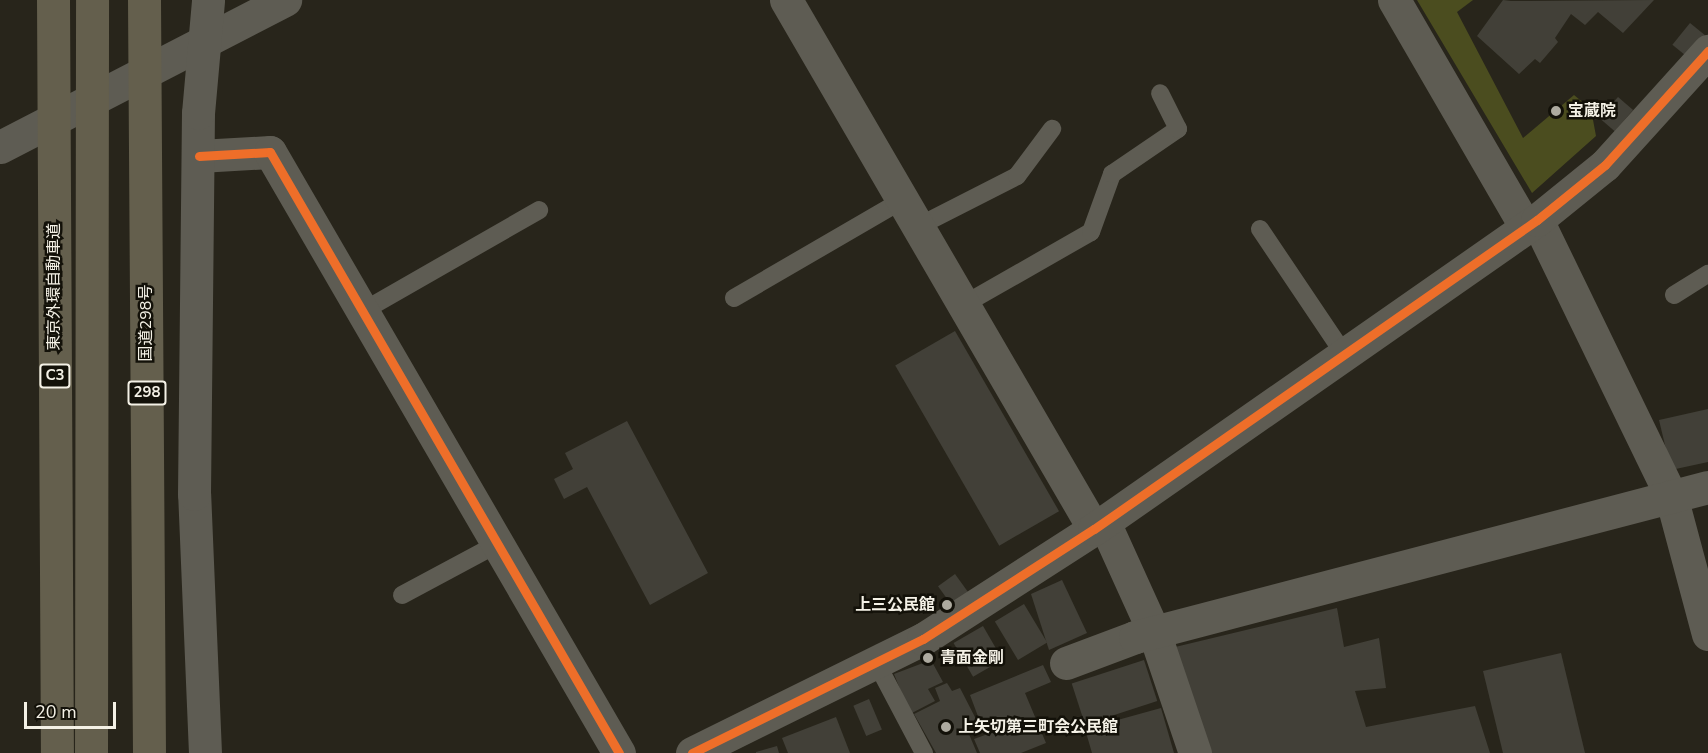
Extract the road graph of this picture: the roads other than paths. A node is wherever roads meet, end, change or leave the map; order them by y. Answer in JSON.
{"nodes":[{"id":1,"x":52,"y":0,"type":"edge"},
{"id":2,"x":92,"y":0,"type":"edge"},
{"id":3,"x":144,"y":0,"type":"edge"},
{"id":4,"x":208,"y":0,"type":"edge"},
{"id":5,"x":285,"y":0,"type":"edge"},
{"id":6,"x":786,"y":0,"type":"edge"},
{"id":7,"x":1394,"y":0,"type":"edge"},
{"id":8,"x":204,"y":43,"type":"junction"},
{"id":9,"x":1708,"y":51,"type":"edge"},
{"id":10,"x":1160,"y":93,"type":"dead end"},
{"id":11,"x":1052,"y":129,"type":"dead end"},
{"id":12,"x":0,"y":147,"type":"edge"},
{"id":13,"x":199,"y":156,"type":"junction"},
{"id":14,"x":539,"y":210,"type":"dead end"},
{"id":15,"x":912,"y":213,"type":"junction"},
{"id":16,"x":1532,"y":224,"type":"junction"},
{"id":17,"x":1260,"y":230,"type":"dead end"},
{"id":18,"x":1708,"y":274,"type":"edge"},
{"id":19,"x":1674,"y":295,"type":"dead end"},
{"id":20,"x":734,"y":298,"type":"dead end"},
{"id":21,"x":963,"y":305,"type":"junction"},
{"id":22,"x":363,"y":311,"type":"junction"},
{"id":23,"x":1344,"y":354,"type":"junction"},
{"id":24,"x":1708,"y":487,"type":"edge"},
{"id":25,"x":1671,"y":496,"type":"junction"},
{"id":26,"x":1099,"y":525,"type":"junction"},
{"id":27,"x":497,"y":543,"type":"junction"},
{"id":28,"x":402,"y":595,"type":"dead end"},
{"id":29,"x":1154,"y":632,"type":"junction"},
{"id":30,"x":1708,"y":634,"type":"edge"},
{"id":31,"x":876,"y":662,"type":"junction"},
{"id":32,"x":1066,"y":663,"type":"dead end"},
{"id":33,"x":57,"y":753,"type":"edge"},
{"id":34,"x":92,"y":753,"type":"edge"},
{"id":35,"x":149,"y":753,"type":"edge"},
{"id":36,"x":205,"y":753,"type":"edge"},
{"id":37,"x":619,"y":753,"type":"edge"},
{"id":38,"x":692,"y":753,"type":"edge"},
{"id":39,"x":924,"y":753,"type":"edge"},
{"id":40,"x":1195,"y":753,"type":"edge"}],
"edges":[{"from":1,"to":33,"type":"highway","name":"東京外環自動車道","number":"C3"},
{"from":2,"to":34,"type":"highway","number":"C3"},
{"from":3,"to":35,"type":"highway","name":"国道298号","number":"298"},
{"from":4,"to":8,"type":"street"},
{"from":5,"to":8,"type":"street"},
{"from":6,"to":15,"type":"street"},
{"from":7,"to":16,"type":"street"},
{"from":8,"to":12,"type":"street"},
{"from":8,"to":13,"type":"street"},
{"from":9,"to":16,"type":"street"},
{"from":10,"to":21,"type":"lane"},
{"from":11,"to":15,"type":"lane"},
{"from":13,"to":22,"type":"street"},
{"from":13,"to":36,"type":"street"},
{"from":14,"to":22,"type":"lane"},
{"from":15,"to":20,"type":"lane"},
{"from":15,"to":21,"type":"street"},
{"from":16,"to":23,"type":"street"},
{"from":16,"to":25,"type":"street"},
{"from":17,"to":23,"type":"lane"},
{"from":18,"to":19,"type":"lane"},
{"from":21,"to":26,"type":"street"},
{"from":22,"to":27,"type":"street"},
{"from":23,"to":26,"type":"street"},
{"from":24,"to":25,"type":"street"},
{"from":25,"to":29,"type":"street"},
{"from":25,"to":30,"type":"street"},
{"from":26,"to":29,"type":"street"},
{"from":26,"to":31,"type":"street"},
{"from":27,"to":28,"type":"lane"},
{"from":27,"to":37,"type":"street"},
{"from":29,"to":32,"type":"street"},
{"from":29,"to":40,"type":"street"},
{"from":31,"to":38,"type":"street"},
{"from":31,"to":39,"type":"lane"}]}
